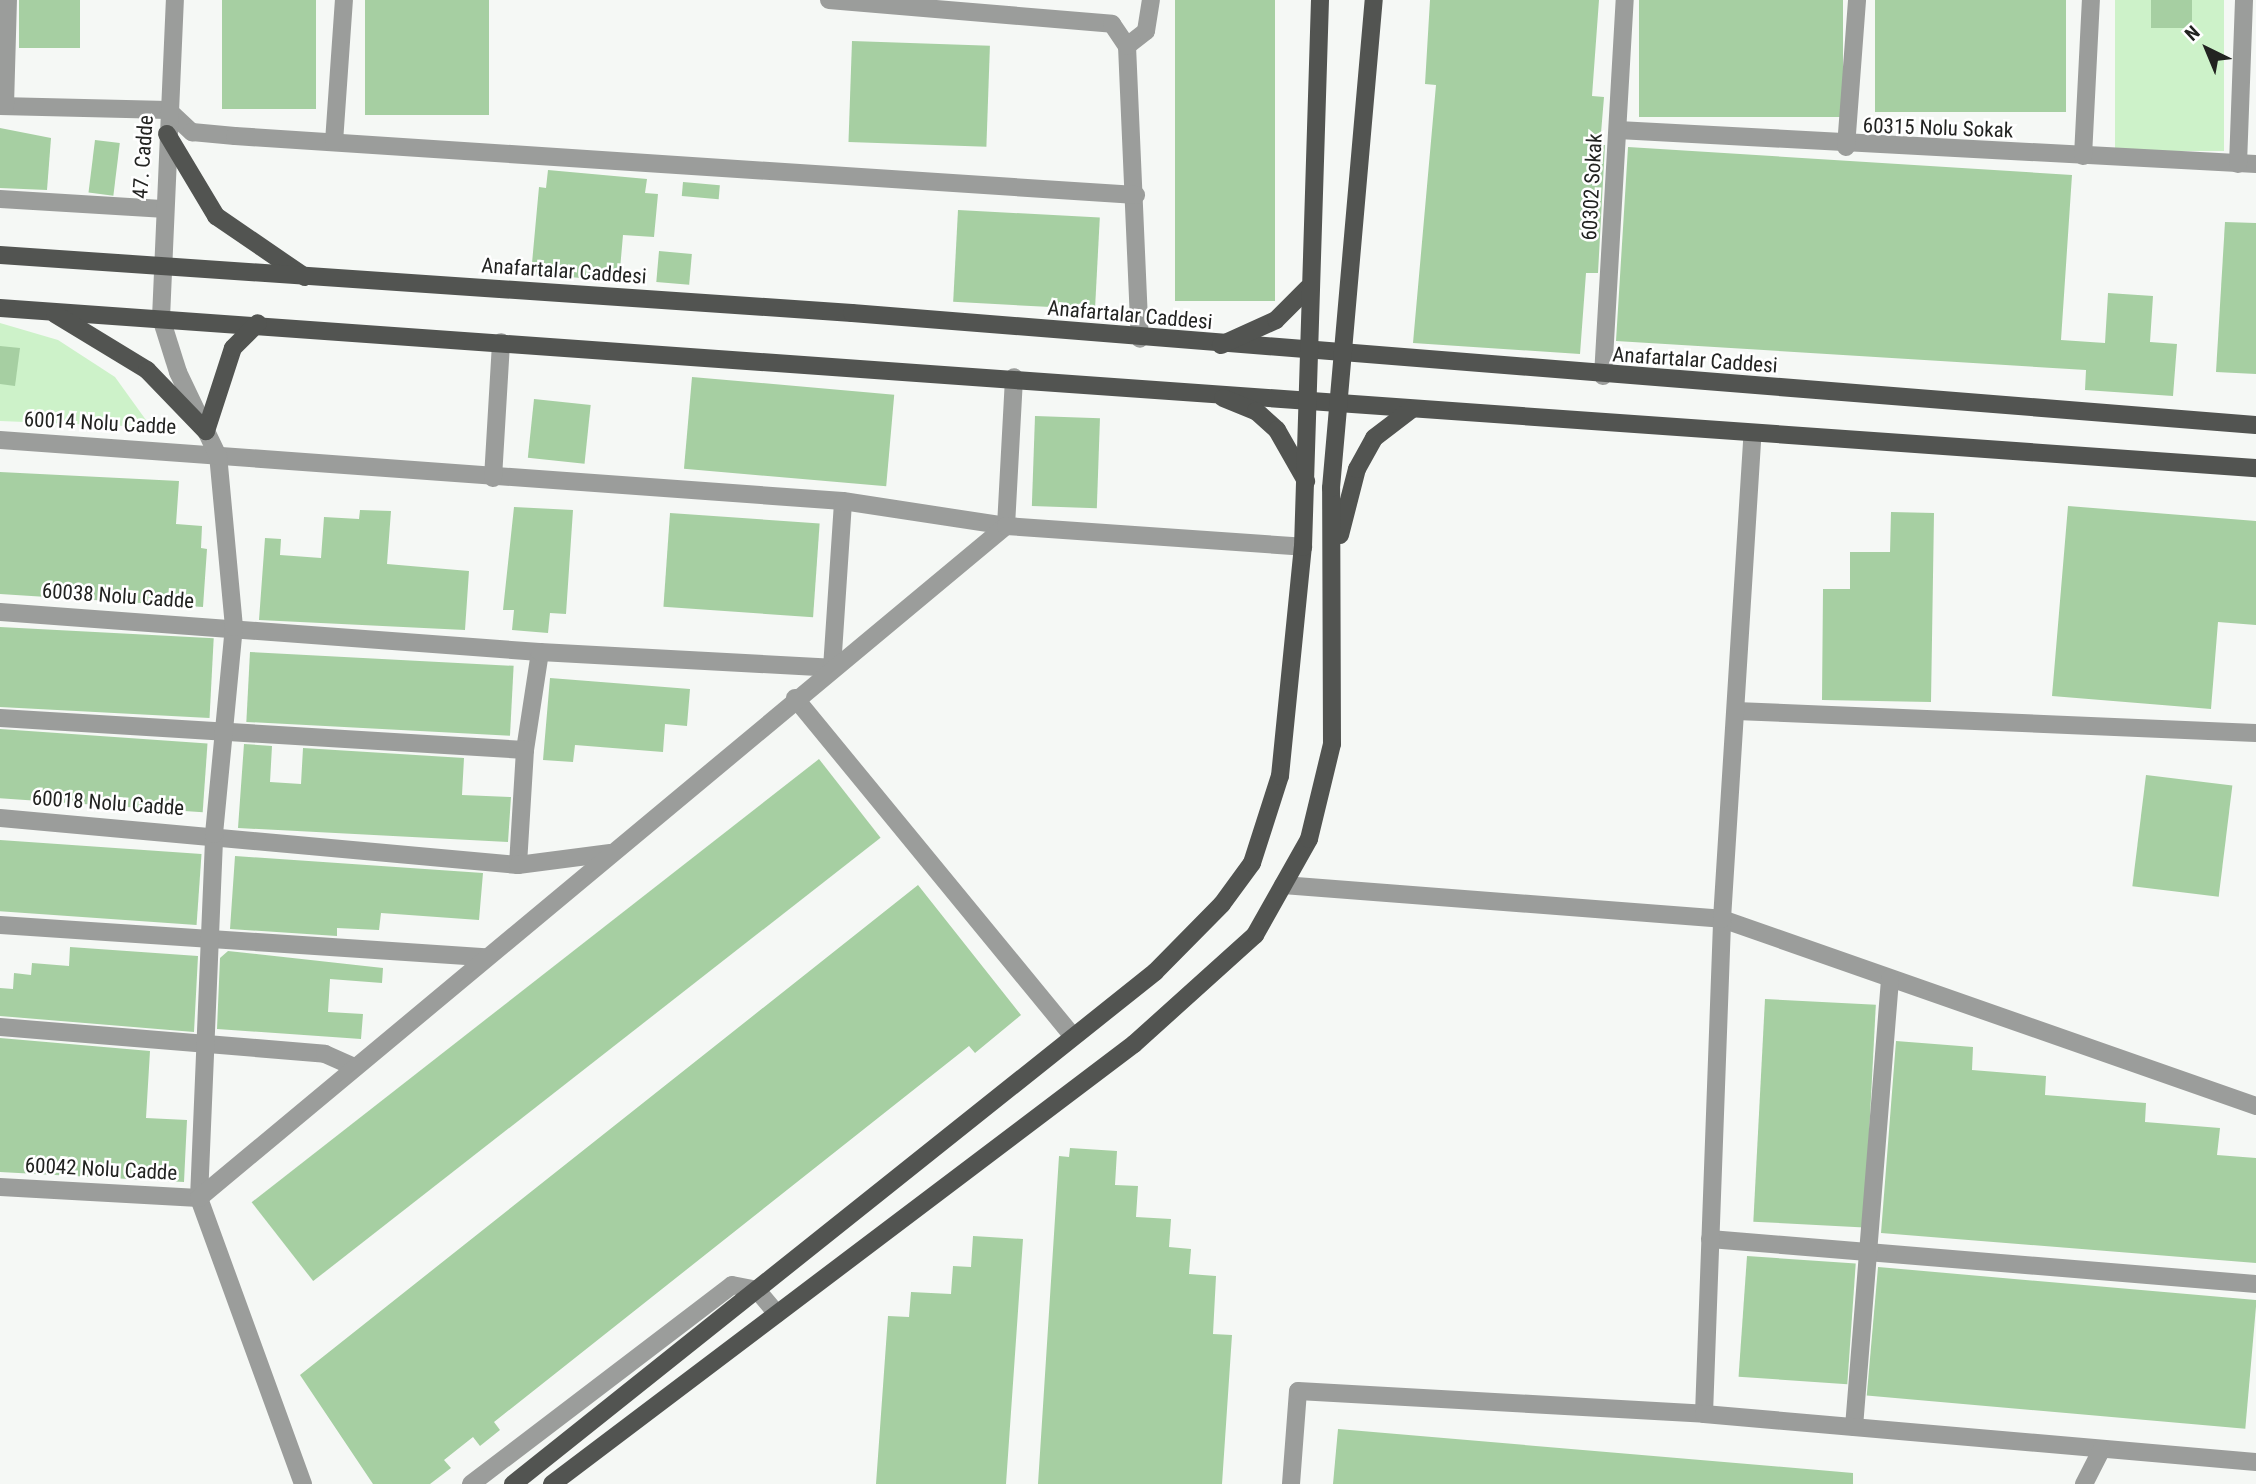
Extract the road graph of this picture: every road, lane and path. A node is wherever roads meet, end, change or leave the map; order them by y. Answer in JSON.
{"nodes":[{"id":1,"x":8,"y":0,"type":"edge"},
{"id":2,"x":174,"y":0,"type":"edge"},
{"id":3,"x":344,"y":0,"type":"edge"},
{"id":4,"x":829,"y":0,"type":"edge"},
{"id":5,"x":1151,"y":0,"type":"edge"},
{"id":6,"x":1320,"y":0,"type":"edge"},
{"id":7,"x":1374,"y":0,"type":"edge"},
{"id":8,"x":1625,"y":0,"type":"edge"},
{"id":9,"x":1857,"y":0,"type":"edge"},
{"id":10,"x":2091,"y":0,"type":"edge"},
{"id":11,"x":2244,"y":0,"type":"edge"},
{"id":12,"x":1127,"y":46,"type":"junction"},
{"id":13,"x":2,"y":106,"type":"edge"},
{"id":14,"x":169,"y":110,"type":"junction"},
{"id":15,"x":1618,"y":130,"type":"junction"},
{"id":16,"x":167,"y":134,"type":"junction"},
{"id":17,"x":334,"y":142,"type":"junction"},
{"id":18,"x":1846,"y":147,"type":"junction"},
{"id":19,"x":2083,"y":156,"type":"junction"},
{"id":20,"x":2247,"y":164,"type":"edge"},
{"id":21,"x":1136,"y":195,"type":"junction"},
{"id":22,"x":0,"y":199,"type":"edge"},
{"id":23,"x":162,"y":209,"type":"junction"},
{"id":24,"x":0,"y":256,"type":"edge"},
{"id":25,"x":159,"y":267,"type":"junction"},
{"id":26,"x":305,"y":277,"type":"junction"},
{"id":27,"x":1308,"y":288,"type":"junction"},
{"id":28,"x":0,"y":308,"type":"edge"},
{"id":29,"x":53,"y":312,"type":"junction"},
{"id":30,"x":161,"y":318,"type":"junction"},
{"id":31,"x":258,"y":323,"type":"junction"},
{"id":32,"x":1140,"y":339,"type":"junction"},
{"id":33,"x":500,"y":342,"type":"junction"},
{"id":34,"x":1219,"y":346,"type":"junction"},
{"id":35,"x":1308,"y":352,"type":"junction"},
{"id":36,"x":1340,"y":356,"type":"junction"},
{"id":37,"x":1603,"y":376,"type":"junction"},
{"id":38,"x":1014,"y":377,"type":"junction"},
{"id":39,"x":1207,"y":391,"type":"junction"},
{"id":40,"x":1311,"y":399,"type":"junction"},
{"id":41,"x":1336,"y":403,"type":"junction"},
{"id":42,"x":1412,"y":409,"type":"junction"},
{"id":43,"x":2256,"y":425,"type":"edge"},
{"id":44,"x":206,"y":431,"type":"junction"},
{"id":45,"x":1752,"y":436,"type":"junction"},
{"id":46,"x":0,"y":440,"type":"edge"},
{"id":47,"x":218,"y":456,"type":"junction"},
{"id":48,"x":2256,"y":468,"type":"edge"},
{"id":49,"x":493,"y":478,"type":"junction"},
{"id":50,"x":1307,"y":483,"type":"junction"},
{"id":51,"x":843,"y":501,"type":"junction"},
{"id":52,"x":1006,"y":526,"type":"junction"},
{"id":53,"x":1303,"y":547,"type":"junction"},
{"id":54,"x":1335,"y":552,"type":"junction"},
{"id":55,"x":0,"y":611,"type":"edge"},
{"id":56,"x":234,"y":627,"type":"junction"},
{"id":57,"x":540,"y":652,"type":"junction"},
{"id":58,"x":832,"y":668,"type":"junction"},
{"id":59,"x":795,"y":698,"type":"junction"},
{"id":60,"x":1736,"y":711,"type":"junction"},
{"id":61,"x":0,"y":718,"type":"edge"},
{"id":62,"x":223,"y":730,"type":"junction"},
{"id":63,"x":2256,"y":733,"type":"edge"},
{"id":64,"x":525,"y":750,"type":"junction"},
{"id":65,"x":0,"y":818,"type":"edge"},
{"id":66,"x":214,"y":834,"type":"junction"},
{"id":67,"x":610,"y":853,"type":"junction"},
{"id":68,"x":518,"y":865,"type":"junction"},
{"id":69,"x":1283,"y":886,"type":"junction"},
{"id":70,"x":1722,"y":919,"type":"junction"},
{"id":71,"x":0,"y":925,"type":"edge"},
{"id":72,"x":209,"y":937,"type":"junction"},
{"id":73,"x":485,"y":957,"type":"junction"},
{"id":74,"x":1890,"y":978,"type":"junction"},
{"id":75,"x":0,"y":1027,"type":"edge"},
{"id":76,"x":1073,"y":1037,"type":"junction"},
{"id":77,"x":204,"y":1042,"type":"junction"},
{"id":78,"x":354,"y":1067,"type":"junction"},
{"id":79,"x":2256,"y":1106,"type":"edge"},
{"id":80,"x":0,"y":1187,"type":"edge"},
{"id":81,"x":198,"y":1198,"type":"junction"},
{"id":82,"x":1710,"y":1240,"type":"junction"},
{"id":83,"x":1869,"y":1252,"type":"junction"},
{"id":84,"x":2256,"y":1284,"type":"edge"},
{"id":85,"x":757,"y":1290,"type":"junction"},
{"id":86,"x":776,"y":1314,"type":"junction"},
{"id":87,"x":1704,"y":1414,"type":"junction"},
{"id":88,"x":1854,"y":1427,"type":"junction"},
{"id":89,"x":2102,"y":1449,"type":"junction"},
{"id":90,"x":2256,"y":1462,"type":"edge"},
{"id":91,"x":303,"y":1484,"type":"edge"},
{"id":92,"x":471,"y":1484,"type":"edge"},
{"id":93,"x":513,"y":1484,"type":"edge"},
{"id":94,"x":552,"y":1484,"type":"edge"},
{"id":95,"x":1291,"y":1484,"type":"edge"},
{"id":96,"x":2084,"y":1484,"type":"edge"}],
"edges":[{"from":1,"to":13,"type":"street"},
{"from":2,"to":14,"type":"street","name":"47. Cadde"},
{"from":3,"to":17,"type":"street"},
{"from":4,"to":12,"type":"street"},
{"from":5,"to":12,"type":"street"},
{"from":6,"to":27,"type":"main road"},
{"from":7,"to":36,"type":"main road"},
{"from":8,"to":15,"type":"street","name":"60302 Sokak"},
{"from":9,"to":18,"type":"street"},
{"from":10,"to":19,"type":"street"},
{"from":11,"to":20,"type":"street"},
{"from":12,"to":21,"type":"street"},
{"from":13,"to":14,"type":"street"},
{"from":14,"to":16,"type":"street","name":"47. Cadde"},
{"from":14,"to":17,"type":"street"},
{"from":15,"to":18,"type":"street","name":"60315 Nolu Sokak"},
{"from":15,"to":37,"type":"street","name":"60302 Sokak"},
{"from":16,"to":23,"type":"street","name":"47. Cadde"},
{"from":16,"to":26,"type":"main road"},
{"from":17,"to":21,"type":"street"},
{"from":18,"to":19,"type":"street","name":"60315 Nolu Sokak"},
{"from":19,"to":20,"type":"street","name":"60315 Nolu Sokak"},
{"from":21,"to":32,"type":"street"},
{"from":22,"to":23,"type":"street"},
{"from":23,"to":25,"type":"street","name":"47. Cadde"},
{"from":24,"to":25,"type":"main road","name":"Anafartalar Caddesi"},
{"from":25,"to":26,"type":"main road","name":"Anafartalar Caddesi"},
{"from":25,"to":30,"type":"street","name":"47. Cadde"},
{"from":26,"to":32,"type":"main road","name":"Anafartalar Caddesi"},
{"from":27,"to":34,"type":"main road"},
{"from":27,"to":35,"type":"main road"},
{"from":28,"to":29,"type":"main road"},
{"from":29,"to":30,"type":"main road"},
{"from":29,"to":44,"type":"main road"},
{"from":30,"to":31,"type":"main road"},
{"from":30,"to":44,"type":"street","name":"47. Cadde"},
{"from":31,"to":33,"type":"main road"},
{"from":31,"to":44,"type":"main road"},
{"from":32,"to":34,"type":"main road","name":"Anafartalar Caddesi"},
{"from":33,"to":38,"type":"main road"},
{"from":33,"to":49,"type":"street"},
{"from":34,"to":35,"type":"main road","name":"Anafartalar Caddesi"},
{"from":35,"to":36,"type":"main road","name":"Anafartalar Caddesi"},
{"from":35,"to":40,"type":"main road"},
{"from":36,"to":37,"type":"main road","name":"Anafartalar Caddesi"},
{"from":36,"to":41,"type":"main road"},
{"from":37,"to":43,"type":"main road","name":"Anafartalar Caddesi"},
{"from":38,"to":39,"type":"main road"},
{"from":38,"to":52,"type":"street"},
{"from":39,"to":40,"type":"main road"},
{"from":39,"to":50,"type":"main road"},
{"from":40,"to":41,"type":"main road"},
{"from":40,"to":50,"type":"main road"},
{"from":41,"to":42,"type":"main road"},
{"from":41,"to":54,"type":"main road"},
{"from":42,"to":45,"type":"main road"},
{"from":42,"to":54,"type":"main road"},
{"from":44,"to":47,"type":"street","name":"47. Cadde"},
{"from":45,"to":48,"type":"main road"},
{"from":45,"to":60,"type":"street"},
{"from":46,"to":47,"type":"street","name":"60014 Nolu Cadde"},
{"from":47,"to":49,"type":"street","name":"60014 Nolu Cadde"},
{"from":47,"to":56,"type":"street"},
{"from":49,"to":51,"type":"street","name":"60014 Nolu Cadde"},
{"from":50,"to":53,"type":"main road"},
{"from":51,"to":52,"type":"street","name":"60014 Nolu Cadde"},
{"from":51,"to":58,"type":"street"},
{"from":52,"to":53,"type":"street","name":"60014 Nolu Cadde"},
{"from":52,"to":58,"type":"street"},
{"from":53,"to":76,"type":"main road"},
{"from":54,"to":69,"type":"main road"},
{"from":55,"to":56,"type":"street","name":"60038 Nolu Cadde"},
{"from":56,"to":57,"type":"street","name":"60038 Nolu Cadde"},
{"from":56,"to":62,"type":"street"},
{"from":57,"to":58,"type":"street","name":"60038 Nolu Cadde"},
{"from":57,"to":64,"type":"street"},
{"from":58,"to":59,"type":"street"},
{"from":59,"to":67,"type":"street"},
{"from":59,"to":76,"type":"street"},
{"from":60,"to":63,"type":"street"},
{"from":60,"to":70,"type":"street"},
{"from":61,"to":62,"type":"street"},
{"from":62,"to":64,"type":"street"},
{"from":62,"to":66,"type":"street"},
{"from":64,"to":68,"type":"street"},
{"from":65,"to":66,"type":"street","name":"60018 Nolu Cadde"},
{"from":66,"to":68,"type":"street","name":"60018 Nolu Cadde"},
{"from":66,"to":72,"type":"street"},
{"from":67,"to":68,"type":"street","name":"60018 Nolu Cadde"},
{"from":67,"to":73,"type":"street"},
{"from":69,"to":70,"type":"street"},
{"from":69,"to":86,"type":"main road"},
{"from":70,"to":74,"type":"street"},
{"from":70,"to":82,"type":"street"},
{"from":71,"to":72,"type":"street"},
{"from":72,"to":73,"type":"street"},
{"from":72,"to":77,"type":"street"},
{"from":73,"to":78,"type":"street"},
{"from":74,"to":79,"type":"street"},
{"from":74,"to":83,"type":"street"},
{"from":75,"to":77,"type":"street"},
{"from":76,"to":85,"type":"main road"},
{"from":77,"to":78,"type":"street"},
{"from":77,"to":81,"type":"street"},
{"from":78,"to":81,"type":"street"},
{"from":80,"to":81,"type":"street","name":"60042 Nolu Cadde"},
{"from":81,"to":91,"type":"street"},
{"from":82,"to":83,"type":"street"},
{"from":82,"to":87,"type":"street"},
{"from":83,"to":84,"type":"street"},
{"from":83,"to":88,"type":"street"},
{"from":85,"to":86,"type":"street"},
{"from":85,"to":92,"type":"street"},
{"from":85,"to":93,"type":"main road"},
{"from":86,"to":94,"type":"main road"},
{"from":87,"to":88,"type":"street"},
{"from":87,"to":95,"type":"street"},
{"from":88,"to":89,"type":"street"},
{"from":89,"to":90,"type":"street"},
{"from":89,"to":96,"type":"street"}]}
